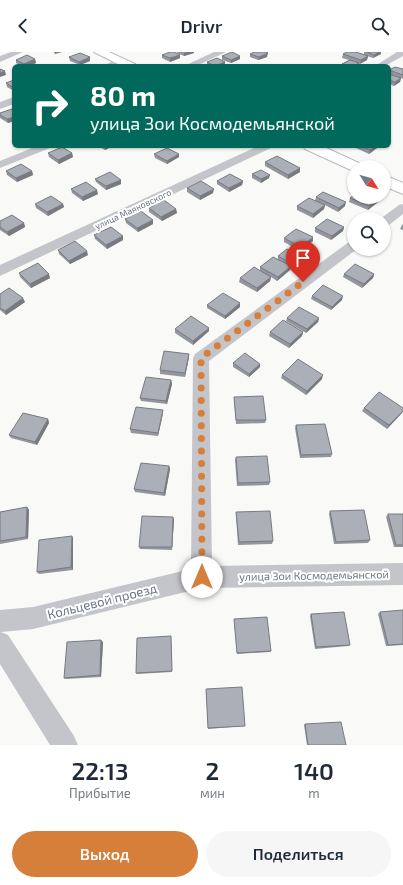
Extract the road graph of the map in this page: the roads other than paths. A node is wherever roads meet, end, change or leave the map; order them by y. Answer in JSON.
{"nodes":[{"id":1,"x":19,"y":52,"type":"edge"},
{"id":2,"x":100,"y":52,"type":"edge"},
{"id":3,"x":222,"y":52,"type":"edge"},
{"id":4,"x":403,"y":52,"type":"edge"},
{"id":5,"x":0,"y":58,"type":"edge"},
{"id":6,"x":126,"y":64,"type":"edge"},
{"id":7,"x":193,"y":64,"type":"edge"},
{"id":8,"x":382,"y":64,"type":"edge"},
{"id":9,"x":12,"y":101,"type":"edge"},
{"id":10,"x":0,"y":106,"type":"edge"},
{"id":11,"x":41,"y":148,"type":"edge"},
{"id":12,"x":263,"y":148,"type":"edge"},
{"id":13,"x":314,"y":148,"type":"edge"},
{"id":14,"x":347,"y":163,"type":"edge"},
{"id":15,"x":0,"y":165,"type":"edge"},
{"id":16,"x":391,"y":183,"type":"edge"},
{"id":17,"x":403,"y":189,"type":"edge"},
{"id":18,"x":403,"y":208,"type":"edge"},
{"id":19,"x":391,"y":217,"type":"edge"},
{"id":20,"x":347,"y":250,"type":"edge"},
{"id":21,"x":0,"y":271,"type":"edge"},
{"id":22,"x":403,"y":574,"type":"edge"},
{"id":23,"x":202,"y":577,"type":"junction"},
{"id":24,"x":0,"y":621,"type":"edge"},
{"id":25,"x":0,"y":643,"type":"edge"},
{"id":26,"x":65,"y":745,"type":"edge"}],
"edges":[{"from":1,"to":5,"type":"street"},
{"from":2,"to":6,"type":"street"},
{"from":3,"to":7,"type":"street"},
{"from":4,"to":8,"type":"street"},
{"from":9,"to":10,"type":"street"},
{"from":11,"to":15,"type":"street"},
{"from":12,"to":21,"type":"street","name":"улица Маяковского"},
{"from":13,"to":14,"type":"street"},
{"from":16,"to":17,"type":"street"},
{"from":18,"to":19,"type":"street"},
{"from":20,"to":23,"type":"street"},
{"from":22,"to":23,"type":"street","name":"улица Зои Космодемьянской"},
{"from":23,"to":24,"type":"street","name":"Кольцевой проезд"},
{"from":25,"to":26,"type":"street"}]}
